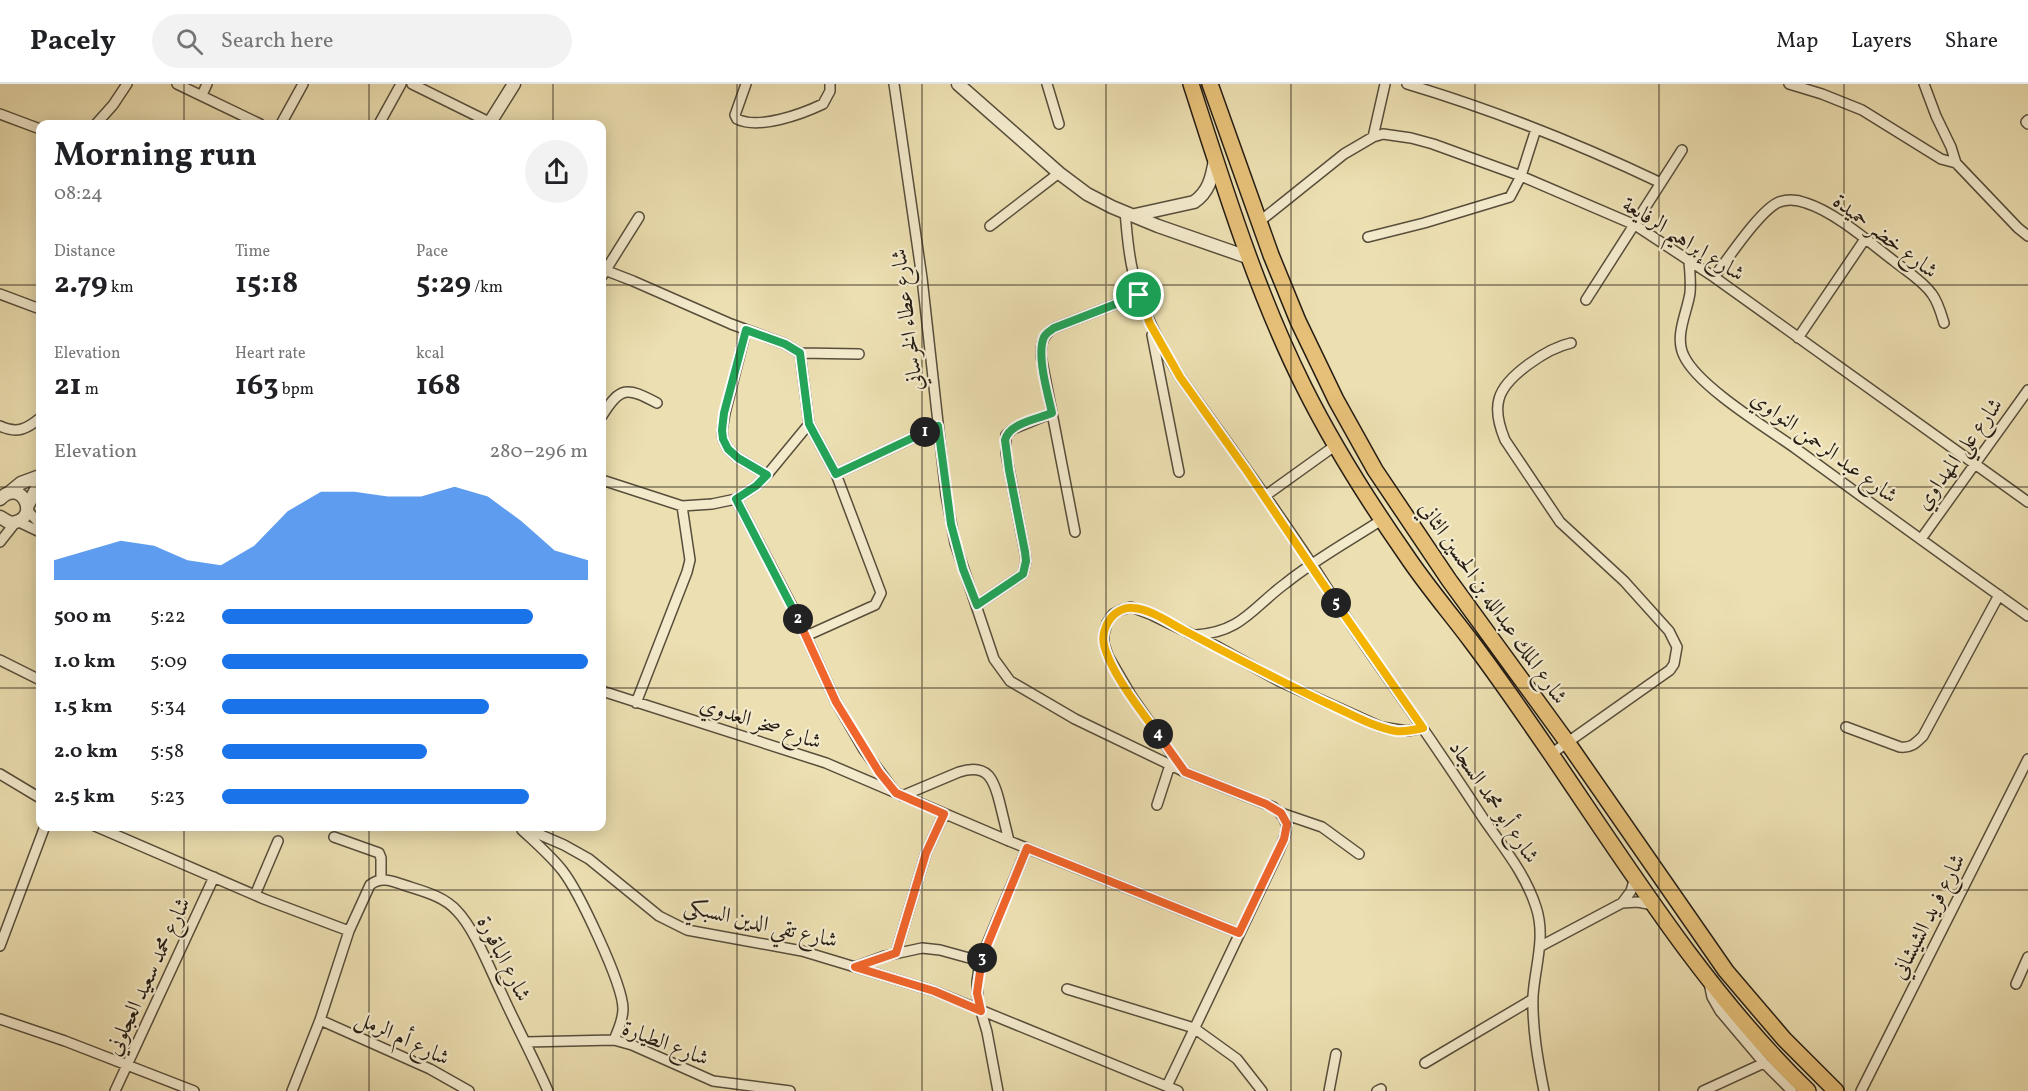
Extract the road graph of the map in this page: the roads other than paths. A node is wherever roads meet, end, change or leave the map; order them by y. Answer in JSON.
{"nodes":[{"id":1,"x":127,"y":84,"type":"edge"},
{"id":2,"x":177,"y":84,"type":"edge"},
{"id":3,"x":207,"y":84,"type":"edge"},
{"id":4,"x":303,"y":84,"type":"edge"},
{"id":5,"x":401,"y":84,"type":"edge"},
{"id":6,"x":411,"y":84,"type":"edge"},
{"id":7,"x":514,"y":84,"type":"edge"},
{"id":8,"x":746,"y":84,"type":"edge"},
{"id":9,"x":830,"y":84,"type":"edge"},
{"id":10,"x":894,"y":84,"type":"edge"},
{"id":11,"x":958,"y":84,"type":"edge"},
{"id":12,"x":1047,"y":84,"type":"edge"},
{"id":13,"x":1191,"y":84,"type":"edge"},
{"id":14,"x":1210,"y":84,"type":"edge"},
{"id":15,"x":1385,"y":84,"type":"edge"},
{"id":16,"x":1407,"y":84,"type":"edge"},
{"id":17,"x":1789,"y":84,"type":"edge"},
{"id":18,"x":1924,"y":84,"type":"edge"},
{"id":19,"x":202,"y":95,"type":"junction"},
{"id":20,"x":0,"y":114,"type":"edge"},
{"id":21,"x":100,"y":120,"type":"edge"},
{"id":22,"x":252,"y":120,"type":"edge"},
{"id":23,"x":283,"y":120,"type":"edge"},
{"id":24,"x":381,"y":120,"type":"edge"},
{"id":25,"x":482,"y":120,"type":"edge"},
{"id":26,"x":492,"y":120,"type":"edge"},
{"id":27,"x":1059,"y":124,"type":"dead end"},
{"id":28,"x":36,"y":128,"type":"edge"},
{"id":29,"x":1536,"y":129,"type":"junction"},
{"id":30,"x":1373,"y":137,"type":"junction"},
{"id":31,"x":1682,"y":150,"type":"dead end"},
{"id":32,"x":1215,"y":159,"type":"junction"},
{"id":33,"x":1956,"y":163,"type":"junction"},
{"id":34,"x":1059,"y":173,"type":"junction"},
{"id":35,"x":1521,"y":176,"type":"junction"},
{"id":36,"x":1661,"y":183,"type":"junction"},
{"id":37,"x":1130,"y":214,"type":"junction"},
{"id":38,"x":639,"y":217,"type":"dead end"},
{"id":39,"x":1259,"y":222,"type":"junction"},
{"id":40,"x":1635,"y":225,"type":"junction"},
{"id":41,"x":990,"y":226,"type":"dead end"},
{"id":42,"x":2028,"y":236,"type":"edge"},
{"id":43,"x":1368,"y":237,"type":"dead end"},
{"id":44,"x":1865,"y":239,"type":"junction"},
{"id":45,"x":1250,"y":258,"type":"junction"},
{"id":46,"x":1689,"y":262,"type":"junction"},
{"id":47,"x":606,"y":267,"type":"edge"},
{"id":48,"x":606,"y":273,"type":"edge"},
{"id":49,"x":1714,"y":277,"type":"junction"},
{"id":50,"x":0,"y":294,"type":"edge"},
{"id":51,"x":1139,"y":295,"type":"junction"},
{"id":52,"x":1586,"y":300,"type":"dead end"},
{"id":53,"x":36,"y":308,"type":"edge"},
{"id":54,"x":1944,"y":323,"type":"dead end"},
{"id":55,"x":1150,"y":324,"type":"junction"},
{"id":56,"x":746,"y":330,"type":"junction"},
{"id":57,"x":1798,"y":338,"type":"junction"},
{"id":58,"x":1571,"y":344,"type":"dead end"},
{"id":59,"x":800,"y":353,"type":"junction"},
{"id":60,"x":859,"y":354,"type":"dead end"},
{"id":61,"x":2028,"y":390,"type":"edge"},
{"id":62,"x":657,"y":403,"type":"dead end"},
{"id":63,"x":606,"y":410,"type":"edge"},
{"id":64,"x":1052,"y":413,"type":"junction"},
{"id":65,"x":36,"y":421,"type":"edge"},
{"id":66,"x":809,"y":424,"type":"junction"},
{"id":67,"x":0,"y":426,"type":"edge"},
{"id":68,"x":938,"y":426,"type":"junction"},
{"id":69,"x":1336,"y":445,"type":"junction"},
{"id":70,"x":1974,"y":463,"type":"junction"},
{"id":71,"x":1179,"y":472,"type":"dead end"},
{"id":72,"x":836,"y":474,"type":"junction"},
{"id":73,"x":767,"y":475,"type":"junction"},
{"id":74,"x":36,"y":477,"type":"edge"},
{"id":75,"x":606,"y":481,"type":"edge"},
{"id":76,"x":36,"y":490,"type":"edge"},
{"id":77,"x":5,"y":493,"type":"edge"},
{"id":78,"x":1265,"y":496,"type":"junction"},
{"id":79,"x":2026,"y":498,"type":"edge"},
{"id":80,"x":736,"y":499,"type":"junction"},
{"id":81,"x":682,"y":506,"type":"junction"},
{"id":82,"x":27,"y":508,"type":"junction"},
{"id":83,"x":0,"y":517,"type":"edge"},
{"id":84,"x":36,"y":519,"type":"edge"},
{"id":85,"x":1383,"y":519,"type":"junction"},
{"id":86,"x":17,"y":522,"type":"junction"},
{"id":87,"x":36,"y":530,"type":"edge"},
{"id":88,"x":1075,"y":532,"type":"dead end"},
{"id":89,"x":1921,"y":539,"type":"junction"},
{"id":90,"x":0,"y":542,"type":"edge"},
{"id":91,"x":1312,"y":565,"type":"junction"},
{"id":92,"x":1999,"y":595,"type":"junction"},
{"id":93,"x":977,"y":605,"type":"junction"},
{"id":94,"x":2028,"y":616,"type":"edge"},
{"id":95,"x":1193,"y":635,"type":"junction"},
{"id":96,"x":806,"y":636,"type":"junction"},
{"id":97,"x":0,"y":660,"type":"edge"},
{"id":98,"x":36,"y":675,"type":"edge"},
{"id":99,"x":606,"y":692,"type":"edge"},
{"id":100,"x":636,"y":703,"type":"junction"},
{"id":101,"x":1846,"y":727,"type":"dead end"},
{"id":102,"x":1423,"y":728,"type":"junction"},
{"id":103,"x":1567,"y":742,"type":"junction"},
{"id":104,"x":1551,"y":754,"type":"junction"},
{"id":105,"x":2028,"y":759,"type":"edge"},
{"id":106,"x":1170,"y":765,"type":"junction"},
{"id":107,"x":1185,"y":772,"type":"junction"},
{"id":108,"x":0,"y":774,"type":"edge"},
{"id":109,"x":899,"y":795,"type":"junction"},
{"id":110,"x":36,"y":796,"type":"edge"},
{"id":111,"x":1157,"y":805,"type":"dead end"},
{"id":112,"x":1281,"y":813,"type":"junction"},
{"id":113,"x":944,"y":814,"type":"junction"},
{"id":114,"x":43,"y":831,"type":"edge"},
{"id":115,"x":107,"y":831,"type":"edge"},
{"id":116,"x":524,"y":831,"type":"edge"},
{"id":117,"x":531,"y":831,"type":"edge"},
{"id":118,"x":334,"y":837,"type":"dead end"},
{"id":119,"x":278,"y":841,"type":"dead end"},
{"id":120,"x":1009,"y":841,"type":"junction"},
{"id":121,"x":1027,"y":848,"type":"junction"},
{"id":122,"x":1359,"y":854,"type":"dead end"},
{"id":123,"x":214,"y":877,"type":"junction"},
{"id":124,"x":1635,"y":877,"type":"junction"},
{"id":125,"x":381,"y":879,"type":"junction"},
{"id":126,"x":255,"y":895,"type":"junction"},
{"id":127,"x":1622,"y":903,"type":"junction"},
{"id":128,"x":1654,"y":906,"type":"junction"},
{"id":129,"x":1541,"y":928,"type":"junction"},
{"id":130,"x":349,"y":931,"type":"junction"},
{"id":131,"x":1239,"y":933,"type":"junction"},
{"id":132,"x":1559,"y":934,"type":"junction"},
{"id":133,"x":0,"y":946,"type":"edge"},
{"id":134,"x":1540,"y":946,"type":"junction"},
{"id":135,"x":896,"y":953,"type":"junction"},
{"id":136,"x":2028,"y":957,"type":"edge"},
{"id":137,"x":980,"y":961,"type":"junction"},
{"id":138,"x":855,"y":967,"type":"junction"},
{"id":139,"x":1709,"y":980,"type":"junction"},
{"id":140,"x":2016,"y":984,"type":"dead end"},
{"id":141,"x":1066,"y":989,"type":"dead end"},
{"id":142,"x":1533,"y":999,"type":"junction"},
{"id":143,"x":981,"y":1011,"type":"junction"},
{"id":144,"x":0,"y":1019,"type":"edge"},
{"id":145,"x":320,"y":1020,"type":"junction"},
{"id":146,"x":1194,"y":1028,"type":"junction"},
{"id":147,"x":614,"y":1040,"type":"junction"},
{"id":148,"x":526,"y":1042,"type":"junction"},
{"id":149,"x":1336,"y":1054,"type":"dead end"},
{"id":150,"x":1425,"y":1063,"type":"dead end"},
{"id":151,"x":1764,"y":1063,"type":"junction"},
{"id":152,"x":127,"y":1065,"type":"junction"},
{"id":153,"x":1167,"y":1086,"type":"junction"},
{"id":154,"x":115,"y":1091,"type":"edge"},
{"id":155,"x":194,"y":1091,"type":"edge"},
{"id":156,"x":292,"y":1091,"type":"edge"},
{"id":157,"x":469,"y":1091,"type":"edge"},
{"id":158,"x":548,"y":1091,"type":"edge"},
{"id":159,"x":790,"y":1091,"type":"edge"},
{"id":160,"x":998,"y":1091,"type":"edge"},
{"id":161,"x":1178,"y":1091,"type":"edge"},
{"id":162,"x":1262,"y":1091,"type":"edge"},
{"id":163,"x":1329,"y":1091,"type":"edge"},
{"id":164,"x":1544,"y":1091,"type":"edge"},
{"id":165,"x":1703,"y":1091,"type":"edge"},
{"id":166,"x":1792,"y":1091,"type":"edge"},
{"id":167,"x":1808,"y":1091,"type":"edge"},
{"id":168,"x":1836,"y":1091,"type":"edge"},
{"id":169,"x":1861,"y":1091,"type":"edge"}],
"edges":[{"from":1,"to":21,"type":"street"},
{"from":2,"to":19,"type":"street"},
{"from":3,"to":19,"type":"street"},
{"from":4,"to":23,"type":"street"},
{"from":5,"to":24,"type":"street"},
{"from":6,"to":25,"type":"street"},
{"from":7,"to":26,"type":"street"},
{"from":8,"to":9,"type":"street"},
{"from":10,"to":68,"type":"street","name":"شارع عطاء الخرساني"},
{"from":11,"to":34,"type":"street"},
{"from":12,"to":27,"type":"street"},
{"from":13,"to":32,"type":"highway","name":"شارع الملك عبدالله بن الحسين الثاني"},
{"from":14,"to":39,"type":"highway","name":"شارع الملك عبدالله بن الحسين الثاني"},
{"from":15,"to":30,"type":"street"},
{"from":16,"to":29,"type":"street"},
{"from":17,"to":33,"type":"street"},
{"from":18,"to":33,"type":"street"},
{"from":19,"to":22,"type":"street"},
{"from":20,"to":28,"type":"street"},
{"from":29,"to":35,"type":"street"},
{"from":29,"to":36,"type":"street"},
{"from":30,"to":35,"type":"street","name":"شارع إبراهيم الرفايعة"},
{"from":30,"to":39,"type":"street"},
{"from":31,"to":36,"type":"street"},
{"from":32,"to":37,"type":"street"},
{"from":32,"to":45,"type":"highway","name":"شارع الملك عبدالله بن الحسين الثاني"},
{"from":33,"to":42,"type":"street"},
{"from":34,"to":37,"type":"street"},
{"from":34,"to":41,"type":"street"},
{"from":35,"to":40,"type":"street","name":"شارع إبراهيم الرفايعة"},
{"from":35,"to":43,"type":"street"},
{"from":36,"to":40,"type":"street"},
{"from":37,"to":45,"type":"street"},
{"from":37,"to":51,"type":"street"},
{"from":38,"to":47,"type":"street"},
{"from":39,"to":103,"type":"highway","name":"شارع الملك عبدالله بن الحسين الثاني"},
{"from":40,"to":46,"type":"street","name":"شارع إبراهيم الرفايعة"},
{"from":40,"to":52,"type":"street"},
{"from":44,"to":49,"type":"street","name":"شارع خضر حميدة"},
{"from":44,"to":54,"type":"street","name":"شارع خضر حميدة"},
{"from":44,"to":57,"type":"street"},
{"from":45,"to":69,"type":"highway","name":"شارع الملك عبدالله بن الحسين الثاني"},
{"from":46,"to":49,"type":"street","name":"شارع إبراهيم الرفايعة"},
{"from":46,"to":89,"type":"street","name":"شارع عبد الرحمن النواوي"},
{"from":48,"to":56,"type":"street"},
{"from":49,"to":57,"type":"street","name":"شارع إبراهيم الرفايعة"},
{"from":50,"to":53,"type":"street"},
{"from":51,"to":55,"type":"street"},
{"from":51,"to":64,"type":"street"},
{"from":55,"to":71,"type":"street"},
{"from":55,"to":78,"type":"street","name":"شارع أبو محمد السجاد"},
{"from":56,"to":59,"type":"street"},
{"from":56,"to":73,"type":"street"},
{"from":57,"to":70,"type":"street","name":"شارع إبراهيم الرفايعة"},
{"from":58,"to":103,"type":"street"},
{"from":59,"to":60,"type":"street"},
{"from":59,"to":66,"type":"street"},
{"from":61,"to":70,"type":"street","name":"شارع علي المهداوي"},
{"from":62,"to":63,"type":"street"},
{"from":64,"to":88,"type":"street"},
{"from":64,"to":93,"type":"street"},
{"from":65,"to":67,"type":"street"},
{"from":66,"to":72,"type":"street"},
{"from":66,"to":73,"type":"street"},
{"from":68,"to":72,"type":"street"},
{"from":68,"to":93,"type":"street","name":"شارع عطاء الخرساني"},
{"from":69,"to":78,"type":"street"},
{"from":69,"to":85,"type":"highway","name":"شارع الملك عبدالله بن الحسين الثاني"},
{"from":70,"to":79,"type":"street","name":"شارع إبراهيم الرفايعة"},
{"from":70,"to":89,"type":"street","name":"شارع علي المهداوي"},
{"from":72,"to":96,"type":"street"},
{"from":73,"to":80,"type":"street"},
{"from":74,"to":77,"type":"street"},
{"from":75,"to":81,"type":"street"},
{"from":76,"to":82,"type":"street"},
{"from":77,"to":82,"type":"street"},
{"from":78,"to":91,"type":"street","name":"شارع أبو محمد السجاد"},
{"from":80,"to":81,"type":"street"},
{"from":80,"to":96,"type":"street"},
{"from":81,"to":100,"type":"street"},
{"from":82,"to":84,"type":"street"},
{"from":82,"to":86,"type":"street"},
{"from":83,"to":86,"type":"street"},
{"from":85,"to":91,"type":"street"},
{"from":85,"to":104,"type":"highway","name":"شارع الملك عبدالله بن الحسين الثاني"},
{"from":86,"to":87,"type":"street"},
{"from":86,"to":90,"type":"street"},
{"from":89,"to":92,"type":"street","name":"شارع عبد الرحمن النواوي"},
{"from":91,"to":95,"type":"street"},
{"from":91,"to":102,"type":"street","name":"شارع أبو محمد السجاد"},
{"from":92,"to":94,"type":"street","name":"شارع عبد الرحمن النواوي"},
{"from":92,"to":101,"type":"street"},
{"from":93,"to":106,"type":"street","name":"شارع عطاء الخرساني"},
{"from":95,"to":102,"type":"street"},
{"from":95,"to":107,"type":"street"},
{"from":96,"to":109,"type":"street"},
{"from":97,"to":98,"type":"street"},
{"from":99,"to":100,"type":"street","name":"شارع صخر العدوي"},
{"from":100,"to":109,"type":"street","name":"شارع صخر العدوي"},
{"from":102,"to":129,"type":"street","name":"شارع أبو محمد السجاد"},
{"from":103,"to":104,"type":"street"},
{"from":103,"to":168,"type":"highway","name":"شارع الملك عبدالله بن الحسين الثاني"},
{"from":104,"to":124,"type":"highway","name":"شارع الملك عبدالله بن الحسين الثاني"},
{"from":105,"to":169,"type":"street","name":"شارع فريد الشيشاني"},
{"from":106,"to":107,"type":"street","name":"شارع عطاء الخرساني"},
{"from":106,"to":111,"type":"street"},
{"from":107,"to":112,"type":"street","name":"شارع عطاء الخرساني"},
{"from":108,"to":110,"type":"street"},
{"from":109,"to":113,"type":"street","name":"شارع صخر العدوي"},
{"from":109,"to":120,"type":"street"},
{"from":112,"to":122,"type":"street","name":"شارع عطاء الخرساني"},
{"from":112,"to":131,"type":"street"},
{"from":113,"to":120,"type":"street","name":"شارع صخر العدوي"},
{"from":113,"to":135,"type":"street"},
{"from":114,"to":133,"type":"street"},
{"from":115,"to":123,"type":"street"},
{"from":116,"to":147,"type":"street"},
{"from":117,"to":138,"type":"street","name":"شارع تقي الدين السبكي"},
{"from":118,"to":125,"type":"street"},
{"from":119,"to":126,"type":"street"},
{"from":120,"to":121,"type":"street","name":"شارع صخر العدوي"},
{"from":121,"to":131,"type":"street","name":"شارع صخر العدوي"},
{"from":121,"to":137,"type":"street"},
{"from":123,"to":126,"type":"street"},
{"from":123,"to":152,"type":"street","name":"شارع محمد سعيد العجلوني"},
{"from":124,"to":127,"type":"street"},
{"from":124,"to":128,"type":"highway","name":"شارع الملك عبدالله بن الحسين الثاني"},
{"from":125,"to":130,"type":"street"},
{"from":125,"to":148,"type":"street","name":"شارع الباقورة"},
{"from":126,"to":130,"type":"street"},
{"from":127,"to":128,"type":"street"},
{"from":127,"to":132,"type":"street"},
{"from":128,"to":139,"type":"highway","name":"شارع الملك عبدالله بن الحسين الثاني"},
{"from":129,"to":132,"type":"street"},
{"from":129,"to":134,"type":"street","name":"شارع أبو محمد السجاد"},
{"from":130,"to":145,"type":"street"},
{"from":131,"to":146,"type":"street"},
{"from":132,"to":134,"type":"street"},
{"from":134,"to":142,"type":"street","name":"شارع أبو محمد السجاد"},
{"from":135,"to":137,"type":"street","name":"شارع تقي الدين السبكي"},
{"from":135,"to":138,"type":"street","name":"شارع تقي الدين السبكي"},
{"from":136,"to":140,"type":"street"},
{"from":137,"to":143,"type":"street"},
{"from":138,"to":143,"type":"street"},
{"from":139,"to":151,"type":"street"},
{"from":139,"to":167,"type":"highway","name":"شارع الملك عبدالله بن الحسين الثاني"},
{"from":141,"to":146,"type":"street"},
{"from":142,"to":150,"type":"street"},
{"from":142,"to":164,"type":"street","name":"شارع أبو محمد السجاد"},
{"from":143,"to":153,"type":"street"},
{"from":143,"to":160,"type":"street"},
{"from":144,"to":152,"type":"street"},
{"from":145,"to":156,"type":"street"},
{"from":145,"to":157,"type":"street","name":"شارع أم الرمل"},
{"from":146,"to":153,"type":"street"},
{"from":146,"to":162,"type":"street"},
{"from":147,"to":148,"type":"street","name":"شارع الطيارة"},
{"from":147,"to":159,"type":"street","name":"شارع الطيارة"},
{"from":148,"to":158,"type":"street","name":"شارع الباقورة"},
{"from":149,"to":163,"type":"street"},
{"from":151,"to":165,"type":"street"},
{"from":151,"to":166,"type":"street"},
{"from":152,"to":154,"type":"street","name":"شارع محمد سعيد العجلوني"},
{"from":152,"to":155,"type":"street"},
{"from":153,"to":161,"type":"street"}]}
